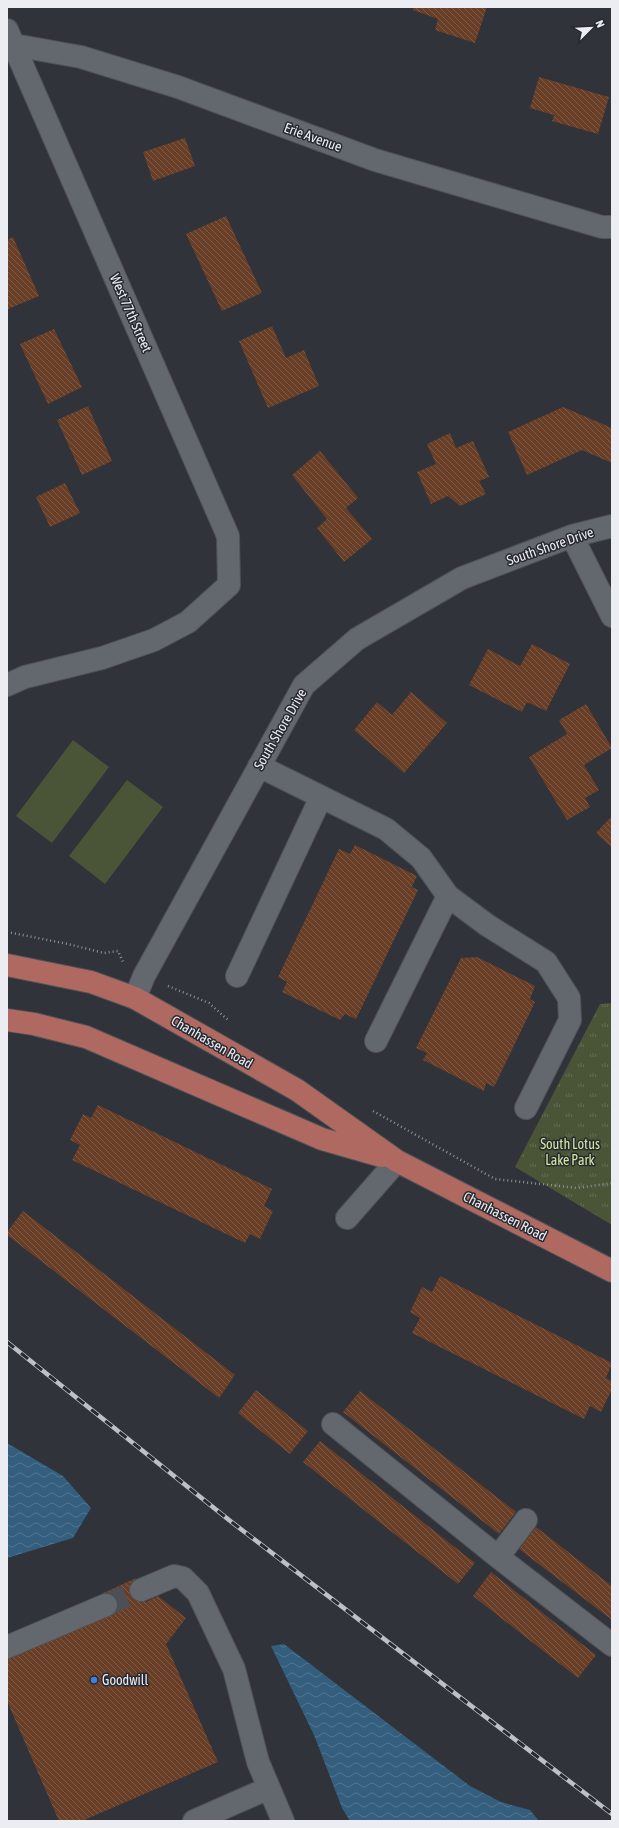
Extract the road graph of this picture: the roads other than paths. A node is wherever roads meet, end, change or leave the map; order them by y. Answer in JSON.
{"nodes":[{"id":1,"x":11,"y":37,"type":"edge"},
{"id":2,"x":612,"y":226,"type":"edge"},
{"id":3,"x":612,"y":526,"type":"edge"},
{"id":4,"x":572,"y":536,"type":"junction"},
{"id":5,"x":612,"y":616,"type":"edge"},
{"id":6,"x":7,"y":685,"type":"edge"},
{"id":7,"x":259,"y":766,"type":"junction"},
{"id":8,"x":321,"y":797,"type":"junction"},
{"id":9,"x":448,"y":896,"type":"junction"},
{"id":10,"x":7,"y":965,"type":"edge"},
{"id":11,"x":237,"y":976,"type":"dead end"},
{"id":12,"x":135,"y":998,"type":"junction"},
{"id":13,"x":7,"y":1020,"type":"edge"},
{"id":14,"x":376,"y":1041,"type":"dead end"},
{"id":15,"x":526,"y":1108,"type":"dead end"},
{"id":16,"x":397,"y":1161,"type":"junction"},
{"id":17,"x":347,"y":1218,"type":"dead end"},
{"id":18,"x":612,"y":1271,"type":"edge"},
{"id":19,"x":333,"y":1424,"type":"dead end"},
{"id":20,"x":526,"y":1520,"type":"dead end"},
{"id":21,"x":498,"y":1557,"type":"junction"},
{"id":22,"x":141,"y":1590,"type":"tunnel mouth"},
{"id":23,"x":106,"y":1604,"type":"tunnel mouth"},
{"id":24,"x":612,"y":1645,"type":"edge"},
{"id":25,"x":7,"y":1647,"type":"edge"},
{"id":26,"x":269,"y":1788,"type":"junction"},
{"id":27,"x":194,"y":1821,"type":"edge"},
{"id":28,"x":283,"y":1821,"type":"edge"}],
"edges":[{"from":1,"to":2,"type":"street","name":"Erie Avenue"},
{"from":1,"to":6,"type":"street","name":"West 77th Street"},
{"from":3,"to":4,"type":"street","name":"South Shore Drive"},
{"from":4,"to":5,"type":"street"},
{"from":4,"to":7,"type":"street","name":"South Shore Drive"},
{"from":7,"to":8,"type":"street"},
{"from":7,"to":12,"type":"street","name":"South Shore Drive"},
{"from":8,"to":9,"type":"street"},
{"from":8,"to":11,"type":"street"},
{"from":9,"to":14,"type":"street"},
{"from":9,"to":15,"type":"street"},
{"from":10,"to":12,"type":"main road","name":"Chanhassen Road"},
{"from":12,"to":16,"type":"main road","name":"Chanhassen Road"},
{"from":13,"to":16,"type":"main road","name":"Chanhassen Road"},
{"from":16,"to":17,"type":"street"},
{"from":16,"to":18,"type":"main road","name":"Chanhassen Road"},
{"from":19,"to":21,"type":"street"},
{"from":20,"to":21,"type":"street"},
{"from":21,"to":24,"type":"street"},
{"from":22,"to":26,"type":"street"},
{"from":23,"to":25,"type":"street"},
{"from":26,"to":27,"type":"street"},
{"from":26,"to":28,"type":"street"}]}
